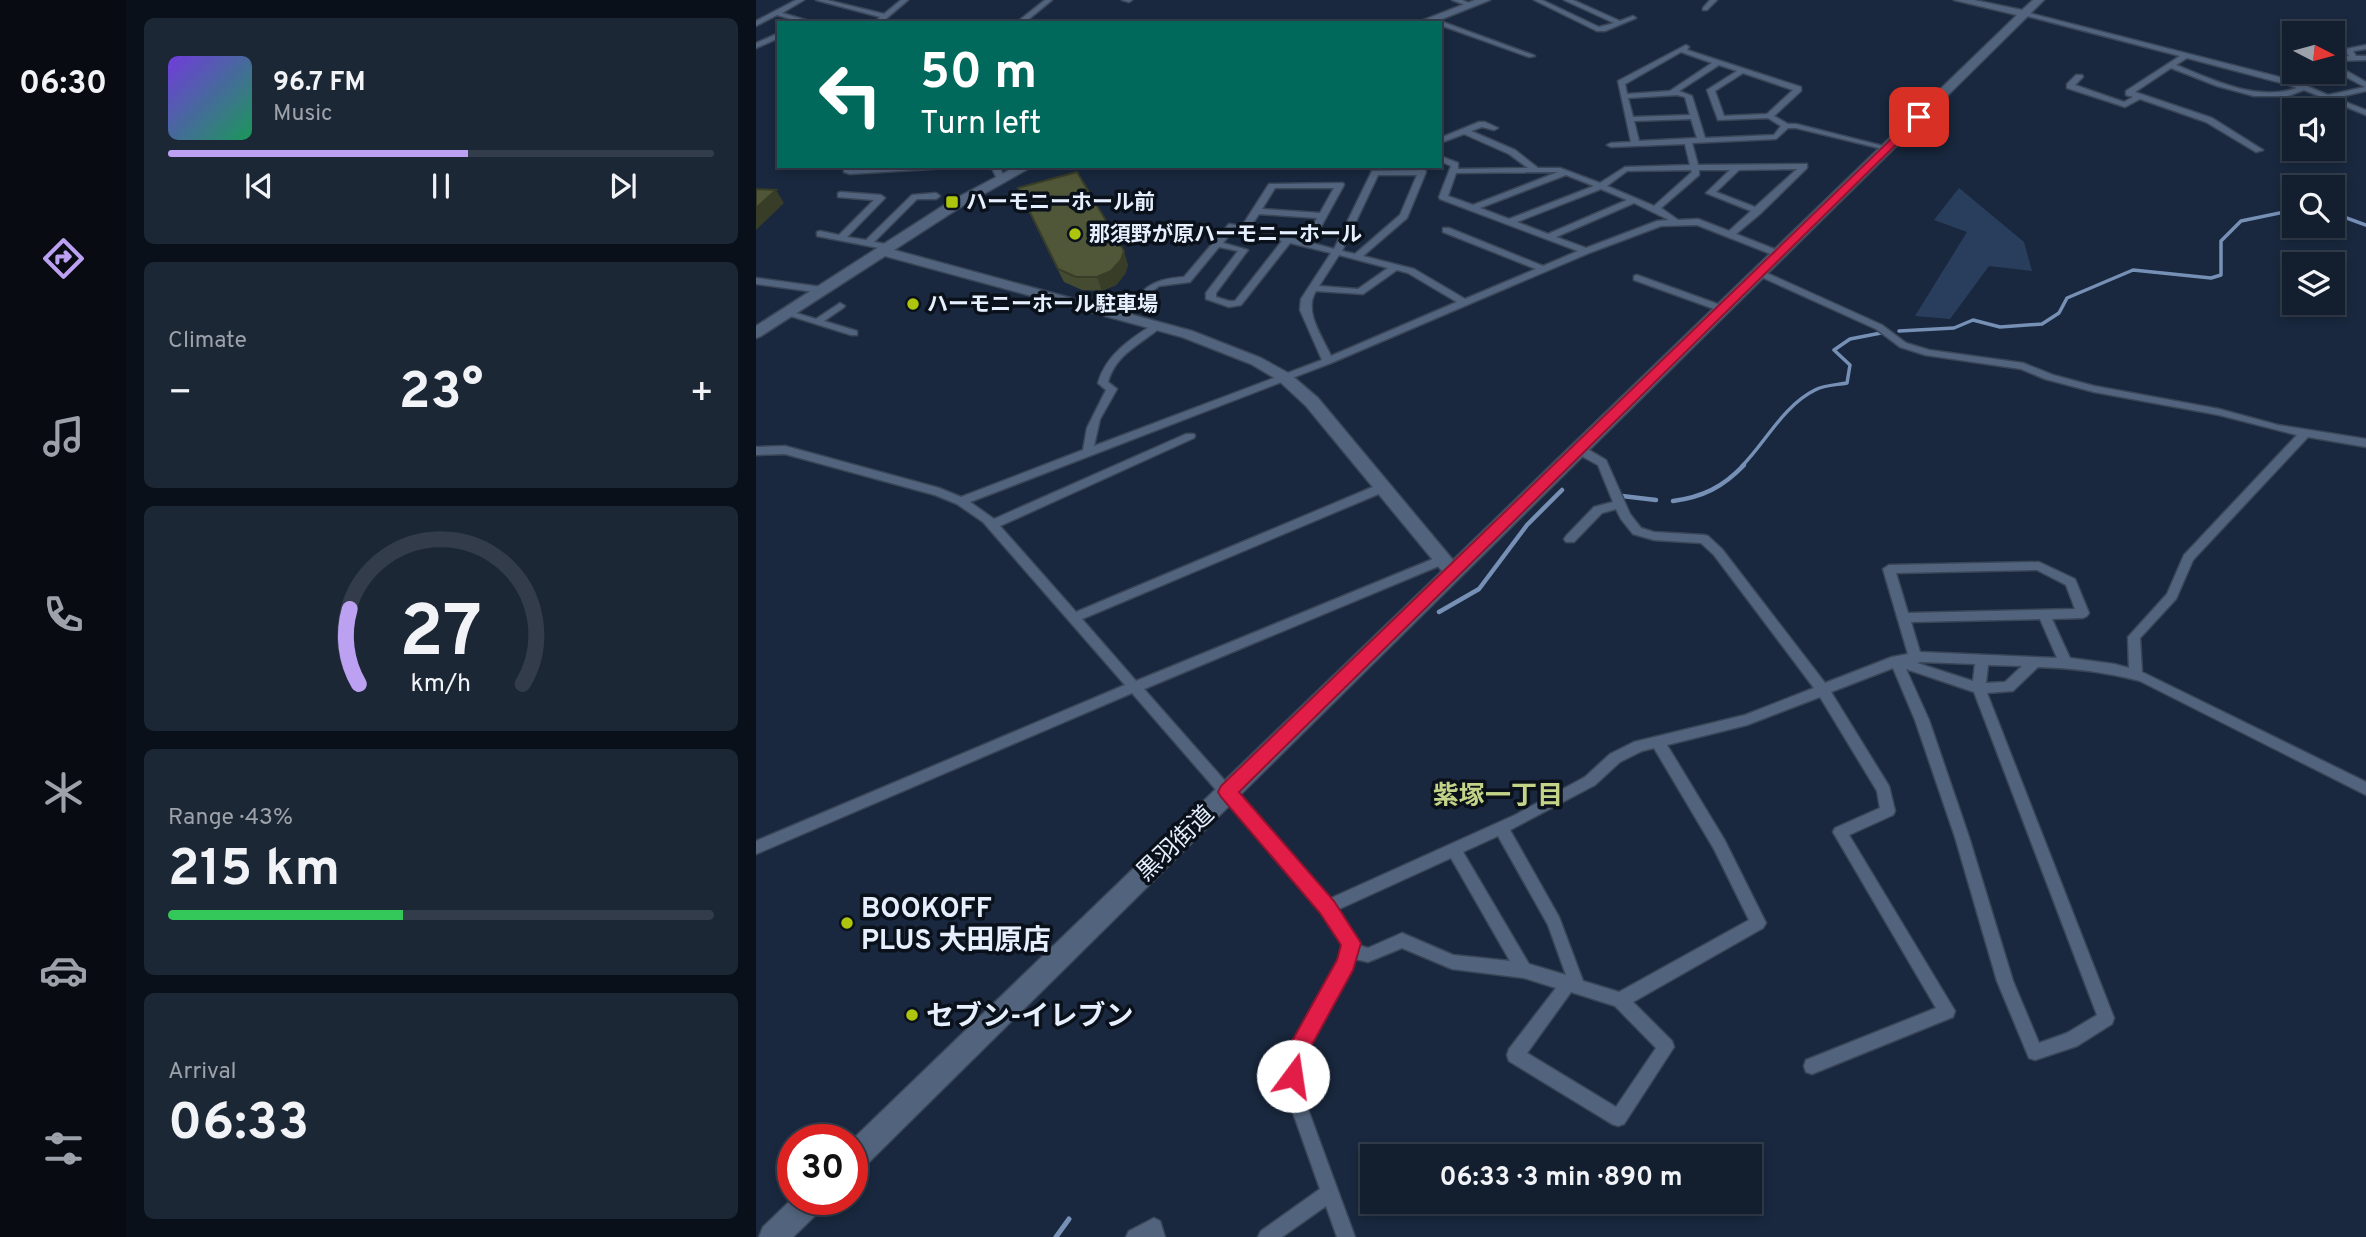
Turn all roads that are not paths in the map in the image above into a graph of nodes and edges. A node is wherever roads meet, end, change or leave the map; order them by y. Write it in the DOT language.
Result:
graph roads {
  1 [pos="801,0"];
  2 [pos="819,0"];
  3 [pos="905,0"];
  4 [pos="1039,0"];
  5 [pos="1048,0"];
  6 [pos="1455,0"];
  7 [pos="1486,0"];
  8 [pos="1537,0"];
  9 [pos="1567,0"];
  10 [pos="1700,0"];
  11 [pos="1959,0"];
  12 [pos="2039,0"];
  13 [pos="1713,1"];
  14 [pos="1471,5"];
  15 [pos="1705,9"];
  16 [pos="779,14"];
  17 [pos="2025,14"];
  18 [pos="885,16"];
  19 [pos="1633,18"];
  20 [pos="804,21"];
  21 [pos="879,21"];
  22 [pos="1022,21"];
  23 [pos="1434,21"];
  24 [pos="1619,23"];
  25 [pos="756,24"];
  26 [pos="1442,26"];
  27 [pos="777,36"];
  28 [pos="756,37"];
  29 [pos="769,40"];
  30 [pos="777,42"];
  31 [pos="756,46"];
  32 [pos="1688,46"];
  33 [pos="2366,47"];
  34 [pos="1681,50"];
  35 [pos="2185,56"];
  36 [pos="1531,57"];
  37 [pos="2345,58"];
  38 [pos="2354,58"];
  39 [pos="2366,58"];
  40 [pos="1717,62"];
  41 [pos="2171,66"];
  42 [pos="1742,71"];
  43 [pos="2345,74"];
  44 [pos="2078,77"];
  45 [pos="2366,87"];
  46 [pos="2304,88"];
  47 [pos="1672,93"];
  48 [pos="1625,96"];
  49 [pos="2328,97"];
  50 [pos="2137,98"];
  51 [pos="2366,113"];
  52 [pos="1769,116"];
  53 [pos="1694,117"];
  54 [pos="1630,119"];
  55 [pos="1786,126"];
  56 [pos="1494,128"];
  57 [pos="1464,131"];
  58 [pos="1442,140"];
  59 [pos="1702,141"];
  60 [pos="1688,142"];
  61 [pos="1635,144"];
  62 [pos="1611,145"];
  63 [pos="1886,148"];
  64 [pos="2259,150"];
  65 [pos="1442,159"];
  66 [pos="1738,166"];
  67 [pos="1697,167"];
  68 [pos="848,168"];
  69 [pos="913,168"];
  70 [pos="1019,168"];
  71 [pos="1536,170"];
  72 [pos="1453,171"];
  73 [pos="998,173"];
  74 [pos="1565,173"];
  75 [pos="1601,186"];
  76 [pos="841,195"];
  77 [pos="936,196"];
  78 [pos="1634,200"];
  79 [pos="1473,208"];
  80 [pos="1655,209"];
  81 [pos="1256,211"];
  82 [pos="1758,211"];
  83 [pos="895,216"];
  84 [pos="1323,216"];
  85 [pos="1674,220"];
  86 [pos="1509,222"];
  87 [pos="907,224"];
  88 [pos="1245,229"];
  89 [pos="1446,230"];
  90 [pos="820,234"];
  91 [pos="1730,235"];
  92 [pos="1550,236"];
  93 [pos="841,238"];
  94 [pos="1288,240"];
  95 [pos="1217,244"];
  96 [pos="1307,245"];
  97 [pos="880,247"];
  98 [pos="1586,251"];
  99 [pos="1336,253"];
  100 [pos="1779,254"];
  101 [pos="1357,257"];
  102 [pos="1395,267"];
  103 [pos="1544,269"];
  104 [pos="1760,273"];
  105 [pos="1637,278"];
  106 [pos="756,281"];
  107 [pos="1315,288"];
  108 [pos="822,290"];
  109 [pos="1465,303"];
  110 [pos="840,306"];
  111 [pos="1723,309"];
  112 [pos="786,313"];
  113 [pos="1125,318"];
  114 [pos="817,322"];
  115 [pos="1157,326"];
  116 [pos="756,333"];
  117 [pos="854,333"];
  118 [pos="1328,360"];
  119 [pos="1284,377"];
  120 [pos="2305,433"];
  121 [pos="1190,436"];
  122 [pos="2366,443"];
  123 [pos="1580,450"];
  124 [pos="756,451"];
  125 [pos="1089,453"];
  126 [pos="1384,487"];
  127 [pos="961,501"];
  128 [pos="1620,504"];
  129 [pos="992,525"];
  130 [pos="1570,539"];
  131 [pos="1447,566"];
  132 [pos="2044,614"];
  133 [pos="1073,618"];
  134 [pos="1904,618"];
  135 [pos="1916,658"];
  136 [pos="1896,661"];
  137 [pos="1982,661"];
  138 [pos="2035,662"];
  139 [pos="2066,663"];
  140 [pos="2136,675"];
  141 [pos="1134,687"];
  142 [pos="1979,688"];
  143 [pos="1823,690"];
  144 [pos="1657,741"];
  145 [pos="2366,789"];
  146 [pos="1227,792"];
  147 [pos="1501,828"];
  148 [pos="756,848"];
  149 [pos="1454,850"];
  150 [pos="1327,907"];
  151 [pos="1349,950"];
  152 [pos="1524,970"];
  153 [pos="1573,984"];
  154 [pos="1620,1000"];
  155 [pos="1812,1066"];
  156 [pos="868,1143"];
  157 [pos="1330,1192"];
  158 [pos="796,1215"];
  159 [pos="773,1237"];
  160 [pos="1135,1237"];
  161 [pos="1156,1237"];
  162 [pos="1267,1237"];
  163 [pos="1346,1237"];
  1 -- 16 [label="street"];
  2 -- 18 [label="street"];
  3 -- 18 [label="street"];
  4 -- 5 [label="street"];
  5 -- 22 [label="street"];
  6 -- 14 [label="street"];
  7 -- 14 [label="street"];
  8 -- 24 [label="street"];
  9 -- 24 [label="street"];
  10 -- 13 [label="street"];
  11 -- 17 [label="street"];
  12 -- 17 [label="street, 黒羽街道"];
  13 -- 15 [label="street"];
  14 -- 23 [label="street"];
  16 -- 20 [label="street"];
  16 -- 25 [label="street"];
  17 -- 35 [label="street"];
  17 -- 63 [label="street, 黒羽街道"];
  18 -- 21 [label="street"];
  19 -- 24 [label="street"];
  26 -- 36 [label="street"];
  27 -- 29 [label="street"];
  28 -- 29 [label="street"];
  29 -- 30 [label="street"];
  29 -- 31 [label="street"];
  32 -- 34 [label="street"];
  33 -- 38 [label="street"];
  34 -- 40 [label="street"];
  34 -- 48 [label="street"];
  35 -- 41 [label="street"];
  35 -- 46 [label="street"];
  37 -- 38 [label="street"];
  38 -- 39 [label="street"];
  40 -- 42 [label="street"];
  40 -- 47 [label="street"];
  41 -- 46 [label="street"];
  41 -- 50 [label="street"];
  42 -- 52 [label="street"];
  42 -- 52 [label="street"];
  43 -- 45 [label="street"];
  44 -- 50 [label="street"];
  45 -- 49 [label="street"];
  46 -- 49 [label="street"];
  47 -- 48 [label="street"];
  47 -- 53 [label="street"];
  48 -- 54 [label="street"];
  49 -- 51 [label="street"];
  50 -- 64 [label="street"];
  52 -- 55 [label="street"];
  53 -- 54 [label="street"];
  53 -- 59 [label="street"];
  54 -- 61 [label="street"];
  55 -- 59 [label="street"];
  55 -- 63 [label="street"];
  56 -- 57 [label="street"];
  57 -- 58 [label="street"];
  57 -- 71 [label="street"];
  59 -- 60 [label="street"];
  60 -- 61 [label="street"];
  60 -- 67 [label="street"];
  61 -- 62 [label="street"];
  63 -- 100 [label="street, 黒羽街道"];
  65 -- 72 [label="street"];
  66 -- 67 [label="street"];
  66 -- 82 [label="street"];
  66 -- 82 [label="street"];
  67 -- 75 [label="street"];
  67 -- 80 [label="street"];
  68 -- 69 [label="street"];
  70 -- 73 [label="street"];
  71 -- 72 [label="street"];
  71 -- 74 [label="street"];
  72 -- 79 [label="street"];
  73 -- 97 [label="street"];
  74 -- 75 [label="street"];
  74 -- 79 [label="street"];
  75 -- 78 [label="street"];
  75 -- 86 [label="street"];
  76 -- 93 [label="street"];
  77 -- 83 [label="street"];
  78 -- 80 [label="street"];
  78 -- 92 [label="street"];
  79 -- 86 [label="street"];
  80 -- 85 [label="street"];
  81 -- 84 [label="street"];
  81 -- 84 [label="street"];
  81 -- 88 [label="street"];
  82 -- 91 [label="street"];
  83 -- 87 [label="street"];
  83 -- 97 [label="street"];
  84 -- 96 [label="street"];
  85 -- 91 [label="street"];
  85 -- 98 [label="street"];
  86 -- 92 [label="street"];
  88 -- 94 [label="street"];
  88 -- 95 [label="street"];
  89 -- 103 [label="street"];
  90 -- 93 [label="street"];
  91 -- 100 [label="street"];
  92 -- 98 [label="street"];
  93 -- 97 [label="street"];
  94 -- 95 [label="street"];
  94 -- 96 [label="street"];
  95 -- 113 [label="street"];
  96 -- 99 [label="street"];
  97 -- 108 [label="street"];
  97 -- 113 [label="street"];
  98 -- 103 [label="street"];
  99 -- 101 [label="street"];
  99 -- 101 [label="street"];
  99 -- 107 [label="street"];
  100 -- 104 [label="street, 黒羽街道"];
  101 -- 102 [label="street"];
  102 -- 107 [label="street"];
  102 -- 109 [label="street"];
  103 -- 109 [label="street"];
  104 -- 111 [label="street, 黒羽街道"];
  104 -- 120 [label="street"];
  105 -- 111 [label="street"];
  106 -- 108 [label="street"];
  107 -- 118 [label="street"];
  108 -- 112 [label="street"];
  109 -- 118 [label="street"];
  110 -- 114 [label="street"];
  111 -- 123 [label="street, 黒羽街道"];
  112 -- 114 [label="street"];
  112 -- 116 [label="street"];
  113 -- 115 [label="street"];
  114 -- 117 [label="street"];
  115 -- 119 [label="street"];
  115 -- 125 [label="street"];
  118 -- 119 [label="street"];
  119 -- 125 [label="street"];
  119 -- 126 [label="street"];
  120 -- 122 [label="street"];
  120 -- 140 [label="street"];
  121 -- 129 [label="street"];
  123 -- 128 [label="street"];
  123 -- 131 [label="street, 黒羽街道"];
  124 -- 127 [label="street"];
  125 -- 127 [label="street"];
  126 -- 131 [label="street"];
  126 -- 133 [label="street"];
  127 -- 129 [label="street"];
  128 -- 130 [label="street"];
  128 -- 143 [label="street"];
  129 -- 133 [label="street"];
  131 -- 141 [label="street"];
  131 -- 146 [label="street, 黒羽街道"];
  132 -- 134 [label="street"];
  132 -- 134 [label="street"];
  132 -- 139 [label="street"];
  133 -- 141 [label="street"];
  134 -- 135 [label="street"];
  135 -- 136 [label="street"];
  135 -- 137 [label="street"];
  136 -- 142 [label="street"];
  136 -- 142 [label="street"];
  136 -- 143 [label="street"];
  137 -- 138 [label="street"];
  137 -- 142 [label="street"];
  138 -- 139 [label="street"];
  138 -- 142 [label="street"];
  139 -- 140 [label="street"];
  140 -- 145 [label="street"];
  141 -- 146 [label="street"];
  141 -- 148 [label="street"];
  143 -- 144 [label="street"];
  143 -- 155 [label="street"];
  144 -- 147 [label="street"];
  144 -- 154 [label="street"];
  146 -- 150 [label="street"];
  146 -- 156 [label="street, 黒羽街道"];
  147 -- 149 [label="street"];
  147 -- 153 [label="street"];
  149 -- 150 [label="street"];
  149 -- 152 [label="street"];
  150 -- 151 [label="street"];
  151 -- 152 [label="street"];
  151 -- 157 [label="street"];
  152 -- 153 [label="street"];
  153 -- 154 [label="street"];
  153 -- 154 [label="street"];
  157 -- 162 [label="street"];
  157 -- 163 [label="street"];
  158 -- 159 [label="street"];
  160 -- 161 [label="street"];
}
